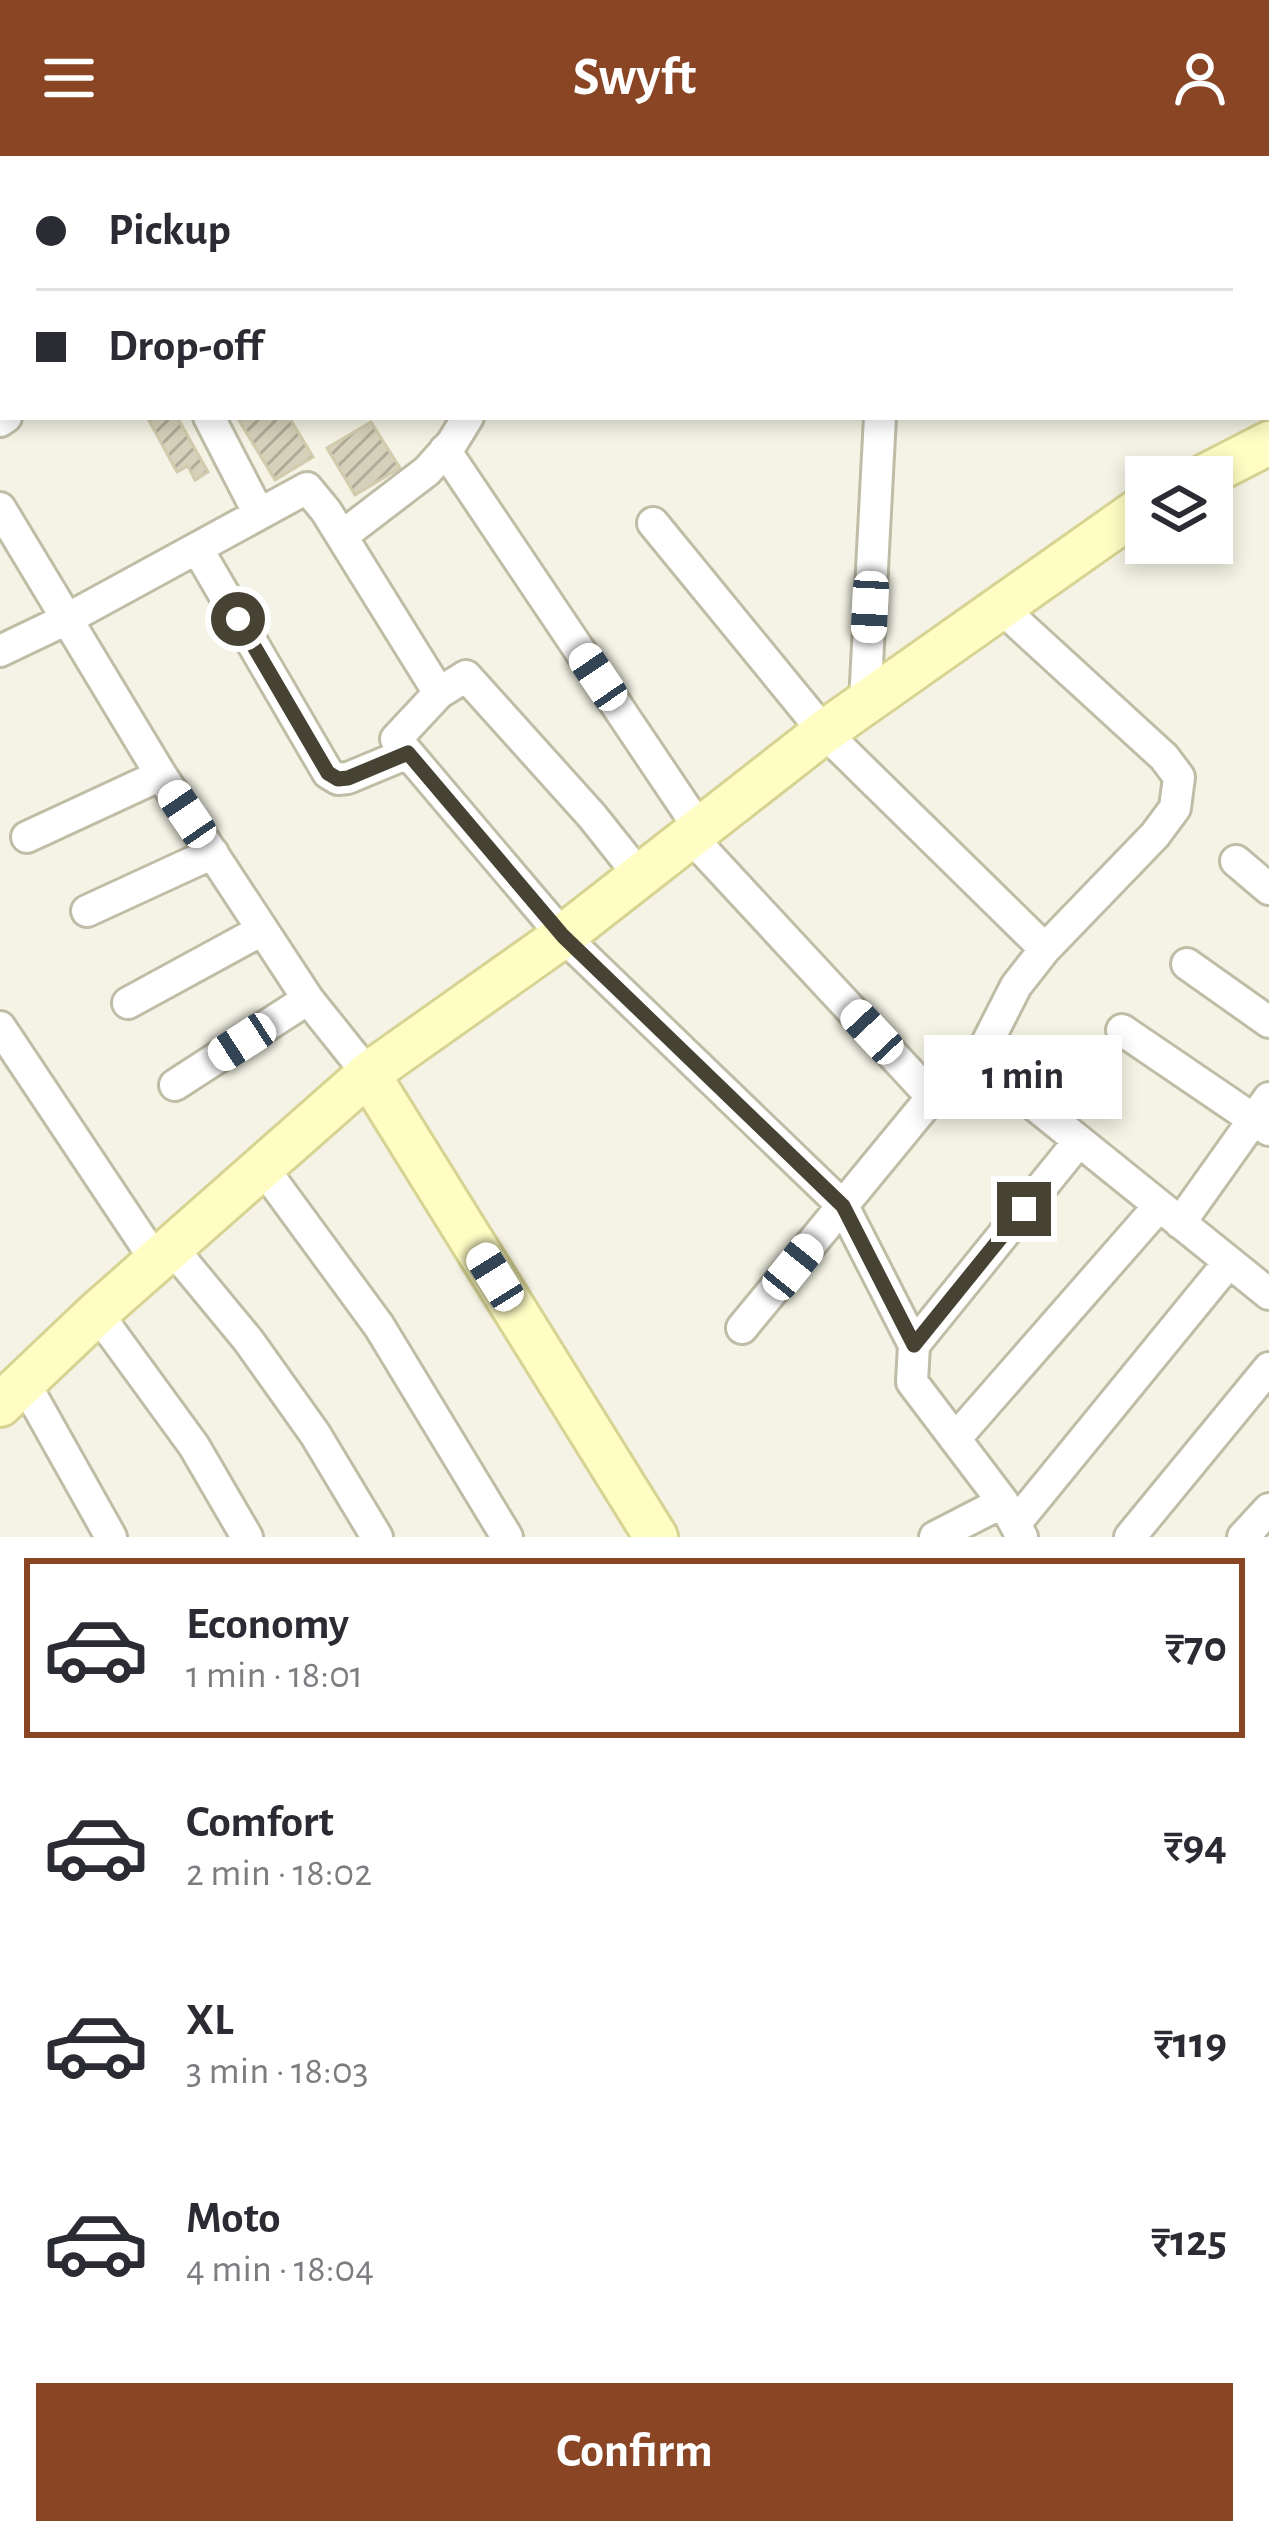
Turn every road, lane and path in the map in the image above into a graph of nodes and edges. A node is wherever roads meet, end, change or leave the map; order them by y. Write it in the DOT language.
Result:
graph roads {
  1 [pos="211,420"];
  2 [pos="466,420"];
  3 [pos="880,420"];
  4 [pos="445,450"];
  5 [pos="1262,457"];
  6 [pos="1233,467"];
  7 [pos="0,508"];
  8 [pos="259,514"];
  9 [pos="1125,521"];
  10 [pos="653,523"];
  11 [pos="342,536"];
  12 [pos="197,548"];
  13 [pos="1000,607"];
  14 [pos="67,620"];
  15 [pos="0,651"];
  16 [pos="439,693"];
  17 [pos="866,702"];
  18 [pos="824,731"];
  19 [pos="408,753"];
  20 [pos="160,776"];
  21 [pos="694,832"];
  22 [pos="27,837"];
  23 [pos="212,854"];
  24 [pos="1236,861"];
  25 [pos="639,875"];
  26 [pos="1269,889"];
  27 [pos="87,911"];
  28 [pos="262,930"];
  29 [pos="563,936"];
  30 [pos="1045,949"];
  31 [pos="1187,964"];
  32 [pos="308,999"];
  33 [pos="128,1003"];
  34 [pos="1269,1022"];
  35 [pos="0,1027"];
  36 [pos="1122,1030"];
  37 [pos="975,1058"];
  38 [pos="368,1074"];
  39 [pos="175,1085"];
  40 [pos="932,1097"];
  41 [pos="1264,1116"];
  42 [pos="1079,1141"];
  43 [pos="263,1168"];
  44 [pos="843,1206"];
  45 [pos="1170,1214"];
  46 [pos="164,1254"];
  47 [pos="1229,1262"];
  48 [pos="1267,1289"];
  49 [pos="97,1313"];
  50 [pos="742,1328"];
  51 [pos="914,1345"];
  52 [pos="1269,1368"];
  53 [pos="12,1394"];
  54 [pos="955,1439"];
  55 [pos="1269,1509"];
  56 [pos="1013,1521"];
  57 [pos="111,1537"];
  58 [pos="247,1537"];
  59 [pos="377,1537"];
  60 [pos="507,1537"];
  61 [pos="656,1537"];
  62 [pos="935,1537"];
  63 [pos="1130,1537"];
  64 [pos="1243,1537"];
  1 -- 8 [label="street"];
  2 -- 4 [label="street"];
  3 -- 17 [label="street"];
  4 -- 11 [label="street"];
  4 -- 21 [label="street"];
  5 -- 6 [label="street"];
  7 -- 14 [label="street"];
  8 -- 11 [label="street"];
  8 -- 12 [label="street"];
  9 -- 13 [label="street"];
  10 -- 18 [label="street"];
  11 -- 16 [label="street"];
  12 -- 14 [label="street"];
  12 -- 19 [label="street"];
  13 -- 17 [label="street"];
  13 -- 30 [label="street"];
  14 -- 15 [label="street"];
  14 -- 20 [label="street"];
  16 -- 19 [label="street"];
  16 -- 25 [label="street"];
  17 -- 18 [label="street"];
  18 -- 21 [label="street"];
  18 -- 30 [label="street"];
  19 -- 29 [label="street"];
  20 -- 22 [label="street"];
  20 -- 23 [label="street"];
  21 -- 25 [label="street"];
  21 -- 40 [label="street"];
  23 -- 27 [label="street"];
  23 -- 28 [label="street"];
  24 -- 26 [label="street"];
  25 -- 29 [label="street"];
  28 -- 32 [label="street"];
  28 -- 33 [label="street"];
  29 -- 38 [label="street"];
  29 -- 44 [label="street"];
  30 -- 37 [label="street"];
  31 -- 34 [label="street"];
  32 -- 38 [label="street"];
  32 -- 39 [label="street"];
  35 -- 46 [label="street"];
  36 -- 41 [label="street"];
  37 -- 40 [label="street"];
  37 -- 42 [label="street"];
  38 -- 43 [label="street"];
  38 -- 61 [label="street"];
  40 -- 44 [label="street"];
  41 -- 45 [label="street"];
  42 -- 45 [label="street"];
  42 -- 51 [label="street"];
  43 -- 46 [label="street"];
  43 -- 60 [label="street"];
  44 -- 50 [label="street"];
  44 -- 51 [label="street"];
  45 -- 47 [label="street"];
  45 -- 54 [label="street"];
  46 -- 49 [label="street"];
  46 -- 59 [label="street"];
  47 -- 48 [label="street"];
  47 -- 56 [label="street"];
  49 -- 53 [label="street"];
  49 -- 58 [label="street"];
  51 -- 54 [label="street"];
  52 -- 63 [label="street"];
  53 -- 57 [label="street"];
  54 -- 56 [label="street"];
  55 -- 64 [label="street"];
  56 -- 62 [label="street"];
}
